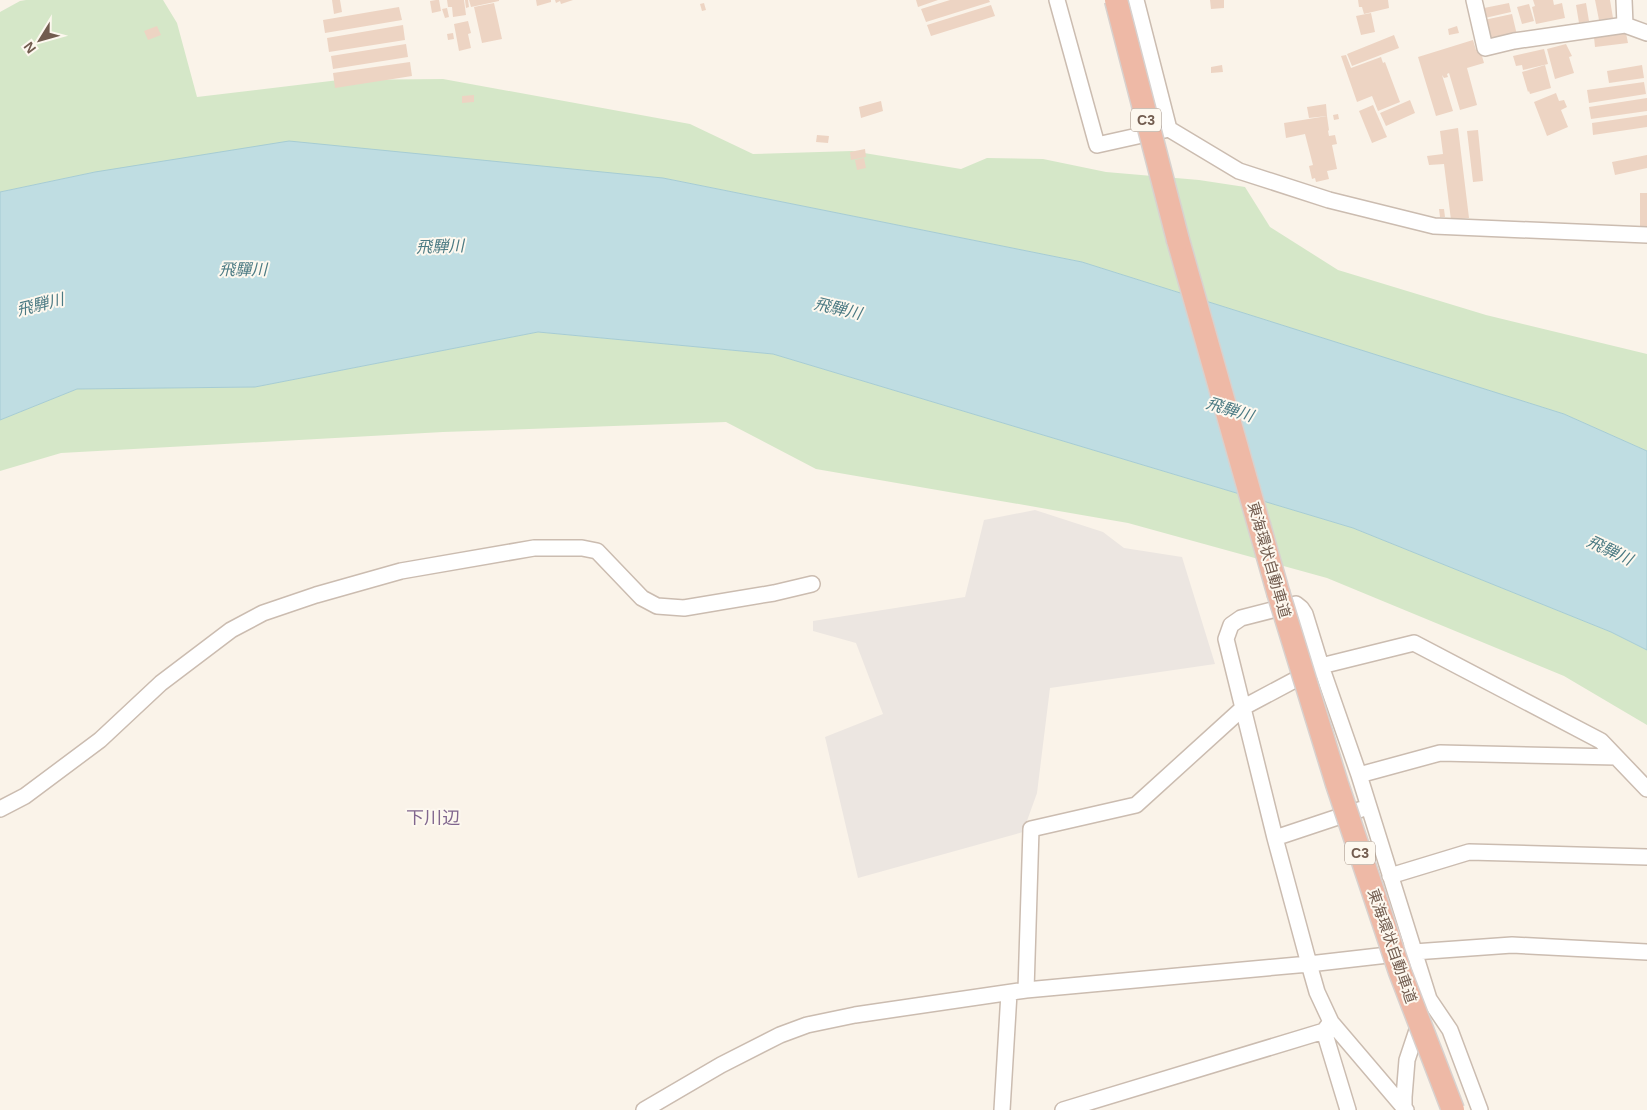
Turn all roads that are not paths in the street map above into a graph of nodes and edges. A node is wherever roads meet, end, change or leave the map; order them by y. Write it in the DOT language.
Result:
graph roads {
  1 [pos="1057,0"];
  2 [pos="1116,0"];
  3 [pos="1136,0"];
  4 [pos="1474,0"];
  5 [pos="1624,0"];
  6 [pos="1625,24"];
  7 [pos="1647,33"];
  8 [pos="1169,129"];
  9 [pos="1647,235"];
  10 [pos="812,584"];
  11 [pos="1321,666"];
  12 [pos="1244,707"];
  13 [pos="1616,757"];
  14 [pos="1360,775"];
  15 [pos="1647,789"];
  16 [pos="0,808"];
  17 [pos="1368,808"];
  18 [pos="1275,838"];
  19 [pos="1647,857"];
  20 [pos="1390,876"];
  21 [pos="1414,952"];
  22 [pos="1647,952"];
  23 [pos="1309,964"];
  24 [pos="1026,990"];
  25 [pos="1008,993"];
  26 [pos="1429,999"];
  27 [pos="1328,1026"];
  28 [pos="1405,1109"];
  29 [pos="644,1110"];
  30 [pos="1002,1110"];
  31 [pos="1063,1110"];
  32 [pos="1348,1110"];
  33 [pos="1454,1110"];
  34 [pos="1480,1110"];
  1 -- 8 [label="street"];
  2 -- 33 [label="highway, 東海環状自動車道 / C3, bridge"];
  3 -- 8 [label="street"];
  4 -- 6 [label="street"];
  5 -- 6 [label="street"];
  6 -- 7 [label="street"];
  8 -- 9 [label="street"];
  10 -- 16 [label="street"];
  11 -- 12 [label="street"];
  11 -- 12 [label="street"];
  11 -- 13 [label="street"];
  11 -- 14 [label="street"];
  12 -- 18 [label="street"];
  12 -- 24 [label="street"];
  13 -- 14 [label="street"];
  13 -- 15 [label="street"];
  14 -- 17 [label="street"];
  17 -- 18 [label="street"];
  17 -- 20 [label="street"];
  18 -- 23 [label="street"];
  19 -- 20 [label="street"];
  20 -- 21 [label="street"];
  21 -- 22 [label="street"];
  21 -- 23 [label="street"];
  21 -- 26 [label="street"];
  23 -- 24 [label="street"];
  23 -- 27 [label="street"];
  24 -- 25 [label="street"];
  25 -- 29 [label="street"];
  25 -- 30 [label="street"];
  26 -- 28 [label="street"];
  26 -- 34 [label="street"];
  27 -- 28 [label="street"];
  27 -- 31 [label="street"];
  27 -- 32 [label="street"];
}
